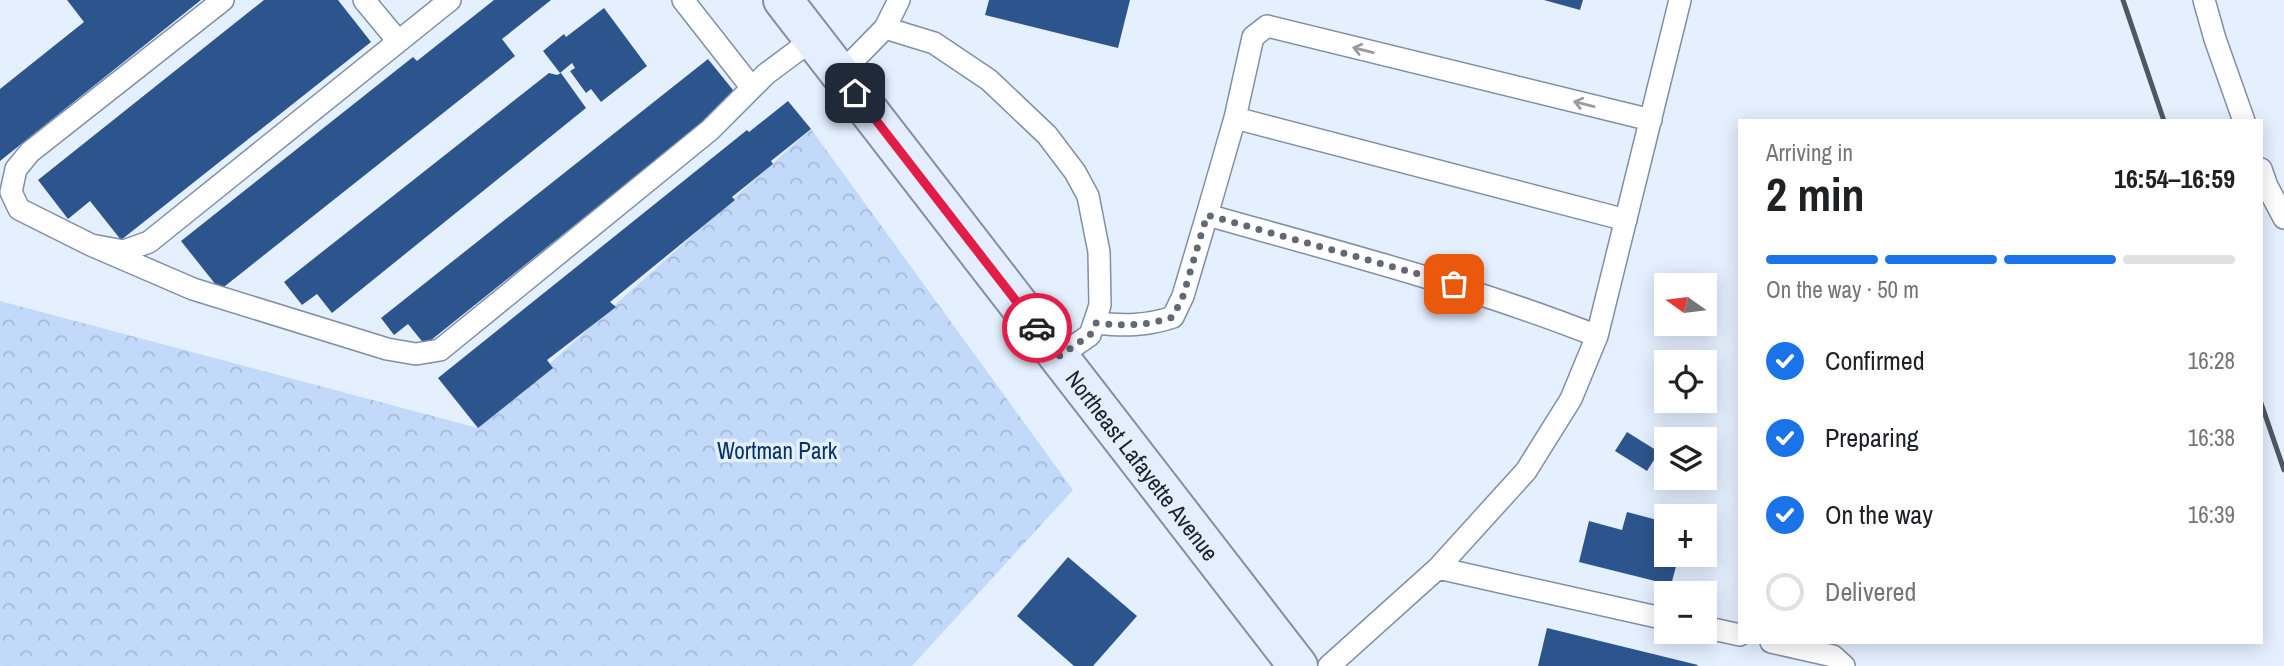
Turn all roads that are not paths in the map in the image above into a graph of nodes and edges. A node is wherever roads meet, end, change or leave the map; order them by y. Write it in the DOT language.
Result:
graph roads {
  1 [pos="223,0"];
  2 [pos="364,0"];
  3 [pos="450,0"];
  4 [pos="683,0"];
  5 [pos="783,0"];
  6 [pos="899,0"];
  7 [pos="1680,0"];
  8 [pos="2204,0"];
  9 [pos="885,28"];
  10 [pos="813,39"];
  11 [pos="398,41"];
  12 [pos="840,74"];
  13 [pos="752,88"];
  14 [pos="1235,118"];
  15 [pos="2243,119"];
  16 [pos="1651,120"];
  17 [pos="2263,175"];
  18 [pos="1207,215"];
  19 [pos="2284,218"];
  20 [pos="1626,220"];
  21 [pos="91,245"];
  22 [pos="1096,323"];
  23 [pos="1597,336"];
  24 [pos="1058,357"];
  25 [pos="1438,568"];
  26 [pos="1654,616"];
  27 [pos="1717,630"];
  28 [pos="1738,635"];
  29 [pos="1780,644"];
  30 [pos="1298,666"];
  31 [pos="1329,666"];
  32 [pos="1844,666"];
  1 -- 21 [label="lane"];
  2 -- 11 [label="lane"];
  3 -- 11 [label="lane"];
  4 -- 13 [label="lane"];
  5 -- 10 [label="main road, Northeast Lafayette Avenue"];
  6 -- 9 [label="lane"];
  7 -- 16 [label="lane"];
  8 -- 15 [label="lane"];
  9 -- 12 [label="lane"];
  9 -- 22 [label="lane"];
  10 -- 12 [label="main road, Northeast Lafayette Avenue"];
  10 -- 13 [label="lane"];
  11 -- 21 [label="lane"];
  12 -- 24 [label="main road, Northeast Lafayette Avenue"];
  13 -- 21 [label="lane"];
  16 -- 14 [label="lane, one-way"];
  14 -- 18 [label="lane"];
  14 -- 20 [label="lane"];
  16 -- 20 [label="lane"];
  17 -- 19 [label="lane"];
  18 -- 22 [label="lane"];
  18 -- 23 [label="lane"];
  20 -- 23 [label="lane"];
  22 -- 24 [label="lane"];
  23 -- 25 [label="lane"];
  24 -- 30 [label="main road, Northeast Lafayette Avenue"];
  25 -- 26 [label="lane"];
  25 -- 31 [label="lane"];
  27 -- 28 [label="lane"];
  29 -- 32 [label="lane"];
}
